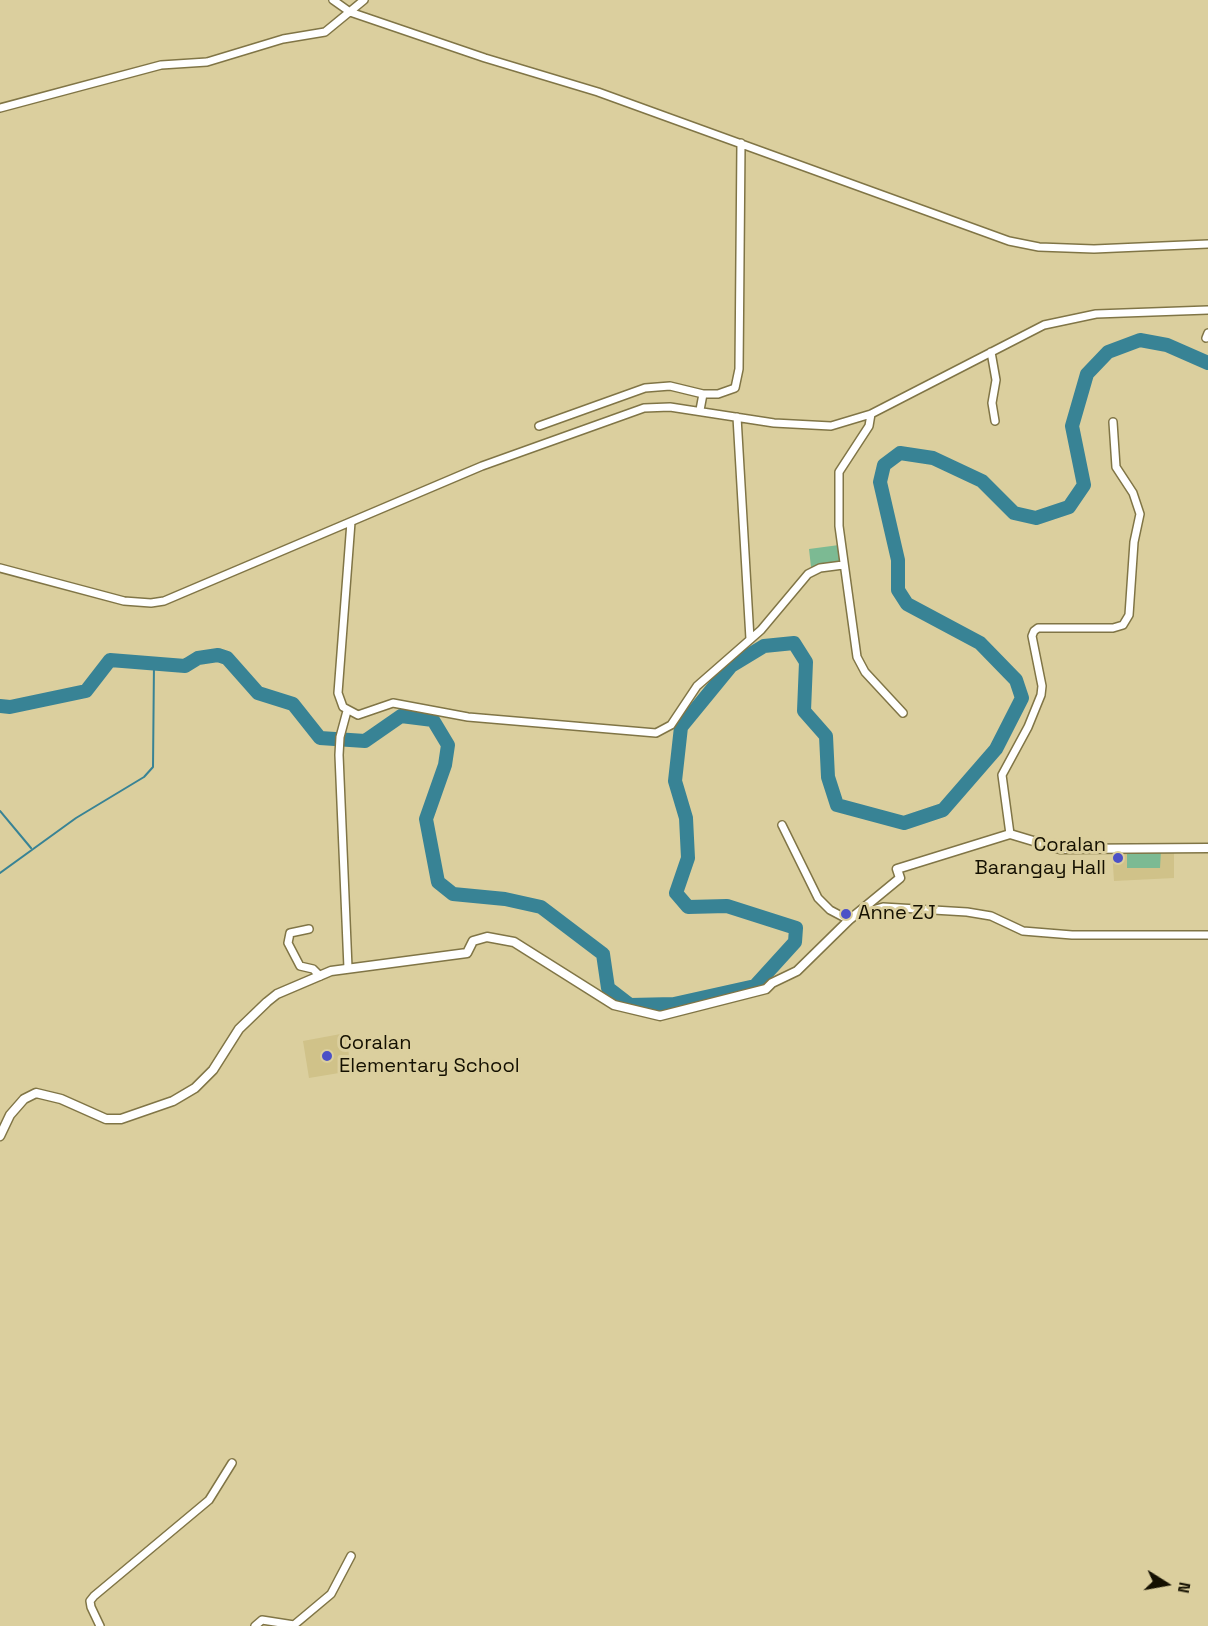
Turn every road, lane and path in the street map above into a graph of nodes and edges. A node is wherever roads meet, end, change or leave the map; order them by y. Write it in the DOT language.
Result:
graph roads {
  1 [pos="333,0"];
  2 [pos="364,0"];
  3 [pos="350,12"];
  4 [pos="0,108"];
  5 [pos="741,143"];
  6 [pos="1208,244"];
  7 [pos="1208,310"];
  8 [pos="991,352"];
  9 [pos="703,394"];
  10 [pos="700,410"];
  11 [pos="871,414"];
  12 [pos="737,417"];
  13 [pos="995,421"];
  14 [pos="1113,422"];
  15 [pos="539,426"];
  16 [pos="351,522"];
  17 [pos="843,565"];
  18 [pos="0,568"];
  19 [pos="750,639"];
  20 [pos="347,711"];
  21 [pos="903,713"];
  22 [pos="782,825"];
  23 [pos="1011,834"];
  24 [pos="1208,848"];
  25 [pos="851,918"];
  26 [pos="309,929"];
  27 [pos="1208,935"];
  28 [pos="348,968"];
  29 [pos="320,976"];
  30 [pos="0,1136"];
  31 [pos="231,1463"];
  32 [pos="351,1556"];
  33 [pos="100,1626"];
  34 [pos="255,1626"];
  1 -- 3 [label="street"];
  2 -- 3 [label="street"];
  3 -- 4 [label="street"];
  3 -- 5 [label="street"];
  5 -- 6 [label="street"];
  5 -- 9 [label="street"];
  7 -- 8 [label="street"];
  8 -- 11 [label="street"];
  8 -- 13 [label="street"];
  9 -- 10 [label="street"];
  9 -- 15 [label="street"];
  10 -- 12 [label="street"];
  10 -- 16 [label="street"];
  11 -- 12 [label="street"];
  11 -- 17 [label="street"];
  12 -- 19 [label="street"];
  14 -- 23 [label="street"];
  16 -- 18 [label="street"];
  16 -- 20 [label="street"];
  17 -- 19 [label="street"];
  17 -- 21 [label="street"];
  19 -- 20 [label="street"];
  20 -- 28 [label="street"];
  22 -- 25 [label="street"];
  23 -- 24 [label="street"];
  23 -- 25 [label="street"];
  25 -- 27 [label="street"];
  25 -- 28 [label="street"];
  26 -- 29 [label="street"];
  28 -- 29 [label="street"];
  29 -- 30 [label="street"];
  31 -- 33 [label="street"];
  32 -- 34 [label="street"];
}
